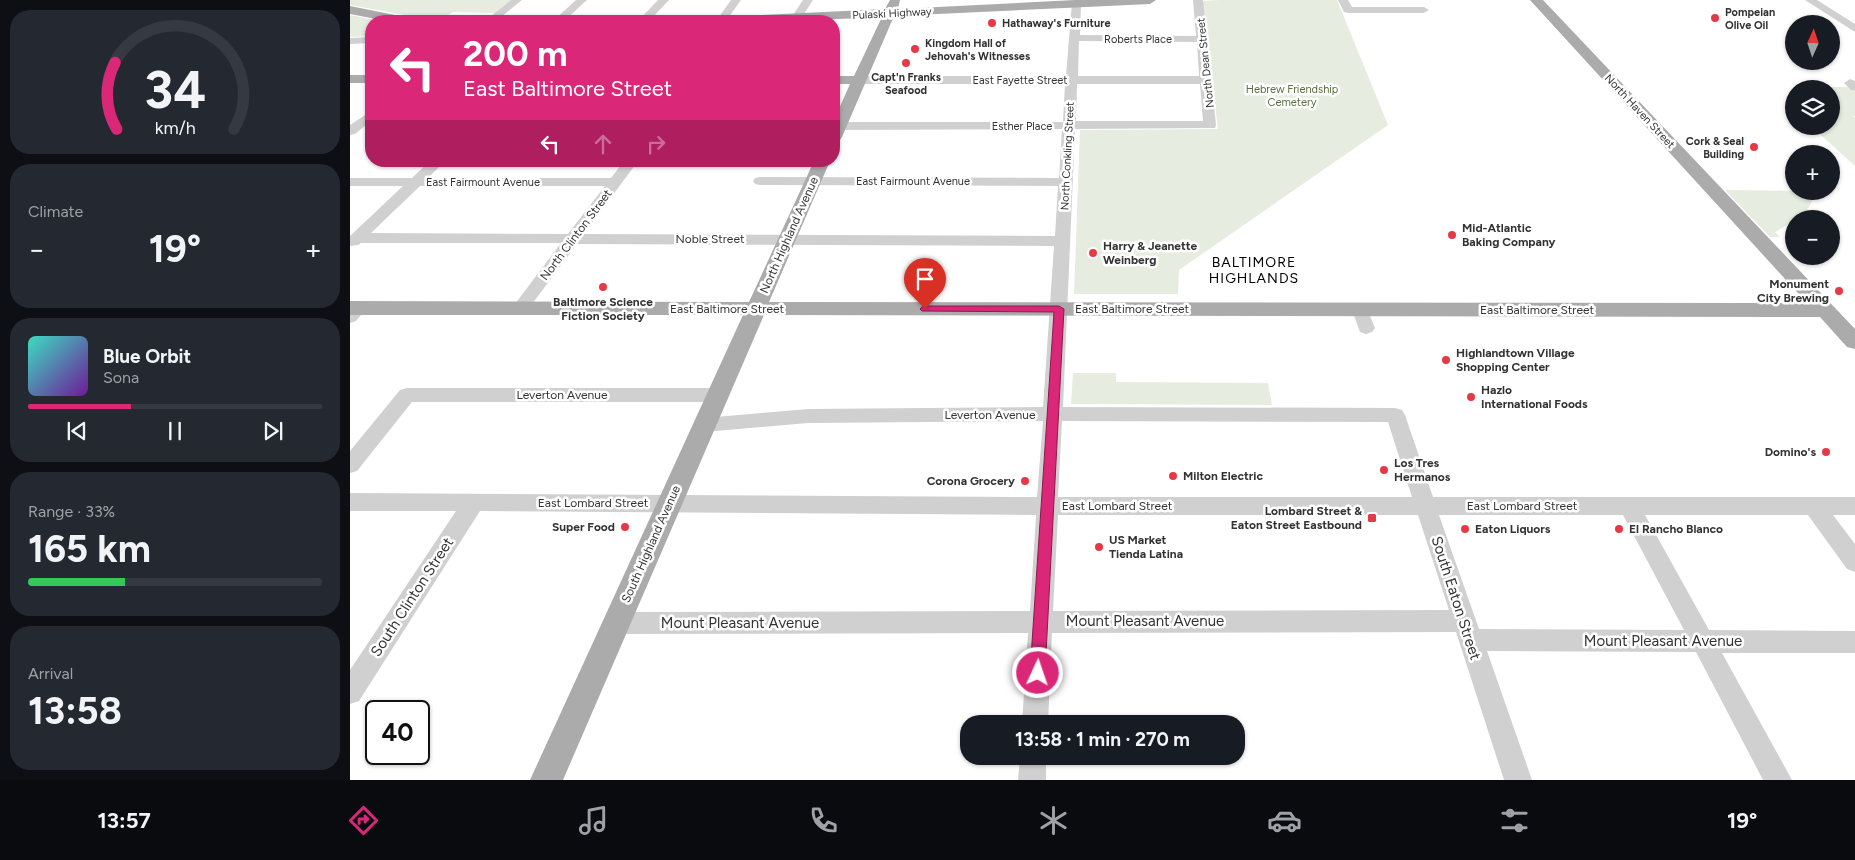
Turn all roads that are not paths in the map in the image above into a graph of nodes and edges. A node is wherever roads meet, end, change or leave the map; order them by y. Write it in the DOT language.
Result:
graph roads {
  1 [pos="517,0"];
  2 [pos="582,0"];
  3 [pos="664,0"];
  4 [pos="736,0"];
  5 [pos="808,0"];
  6 [pos="896,0"];
  7 [pos="1150,0"];
  8 [pos="1198,0"];
  9 [pos="1343,0"];
  10 [pos="1536,0"];
  11 [pos="1810,0"];
  12 [pos="1076,4"];
  13 [pos="350,10"];
  14 [pos="1424,10"];
  15 [pos="890,13"];
  16 [pos="375,15"];
  17 [pos="498,15"];
  18 [pos="565,15"];
  19 [pos="649,15"];
  20 [pos="726,15"];
  21 [pos="798,15"];
  22 [pos="840,16"];
  23 [pos="1855,29"];
  24 [pos="1075,38"];
  25 [pos="1202,39"];
  26 [pos="365,40"];
  27 [pos="350,41"];
  28 [pos="350,79"];
  29 [pos="365,79"];
  30 [pos="840,80"];
  31 [pos="858,80"];
  32 [pos="1071,80"];
  33 [pos="1206,80"];
  34 [pos="840,119"];
  35 [pos="365,120"];
  36 [pos="1210,125"];
  37 [pos="1069,126"];
  38 [pos="840,130"];
  39 [pos="350,132"];
  40 [pos="432,167"];
  41 [pos="627,167"];
  42 [pos="819,167"];
  43 [pos="760,181"];
  44 [pos="813,181"];
  45 [pos="350,182"];
  46 [pos="416,182"];
  47 [pos="616,182"];
  48 [pos="1066,182"];
  49 [pos="573,239"];
  50 [pos="787,240"];
  51 [pos="1063,241"];
  52 [pos="353,242"];
  53 [pos="520,308"];
  54 [pos="756,309"];
  55 [pos="1059,309"];
  56 [pos="1825,310"];
  57 [pos="353,311"];
  58 [pos="1855,342"];
  59 [pos="717,395"];
  60 [pos="1052,415"];
  61 [pos="1396,415"];
  62 [pos="704,425"];
  63 [pos="350,465"];
  64 [pos="350,502"];
  65 [pos="474,502"];
  66 [pos="669,503"];
  67 [pos="1048,506"];
  68 [pos="1426,506"];
  69 [pos="1814,506"];
  70 [pos="1855,506"];
  71 [pos="1630,507"];
  72 [pos="1855,562"];
  73 [pos="1040,622"];
  74 [pos="615,623"];
  75 [pos="1467,630"];
  76 [pos="1702,640"];
  77 [pos="1855,642"];
  78 [pos="350,692"];
  79 [pos="1035,715"];
  80 [pos="1033,765"];
  81 [pos="546,780"];
  82 [pos="1032,780"];
  83 [pos="1518,780"];
  84 [pos="1778,780"];
  1 -- 17 [label="street"];
  2 -- 18 [label="street"];
  3 -- 19 [label="street"];
  4 -- 20 [label="street"];
  5 -- 21 [label="street"];
  6 -- 15 [label="main road"];
  7 -- 12 [label="main road, Pulaski Highway"];
  8 -- 25 [label="street, North Dean Street"];
  9 -- 14 [label="street"];
  10 -- 56 [label="main road, North Haven Street"];
  11 -- 23 [label="street"];
  12 -- 15 [label="main road, Pulaski Highway"];
  12 -- 24 [label="street, North Conkling Street"];
  13 -- 16 [label="main road"];
  15 -- 22 [label="main road, Pulaski Highway"];
  15 -- 31 [label="main road"];
  24 -- 25 [label="street, Roberts Place"];
  24 -- 32 [label="street, North Conkling Street"];
  25 -- 33 [label="street, North Dean Street"];
  26 -- 27 [label="street"];
  28 -- 29 [label="main road"];
  30 -- 31 [label="main road, East Fayette Street"];
  31 -- 32 [label="street, East Fayette Street"];
  31 -- 34 [label="main road"];
  32 -- 33 [label="street, East Fayette Street"];
  32 -- 37 [label="street, North Conkling Street"];
  33 -- 36 [label="street, North Dean Street"];
  35 -- 39 [label="street"];
  36 -- 37 [label="street, Esther Place"];
  37 -- 38 [label="street, Esther Place"];
  37 -- 48 [label="street, North Conkling Street"];
  40 -- 46 [label="street"];
  41 -- 47 [label="street, North Clinton Street"];
  42 -- 44 [label="main road, North Highland Avenue"];
  43 -- 44 [label="street, East Fairmount Avenue"];
  44 -- 48 [label="street, East Fairmount Avenue"];
  44 -- 50 [label="main road, North Highland Avenue"];
  45 -- 46 [label="street, East Fairmount Avenue"];
  46 -- 47 [label="street, East Fairmount Avenue"];
  46 -- 52 [label="street"];
  47 -- 49 [label="street, North Clinton Street"];
  48 -- 51 [label="street, North Conkling Street"];
  49 -- 50 [label="street, Noble Street"];
  49 -- 52 [label="street, Noble Street"];
  49 -- 53 [label="street, North Clinton Street"];
  50 -- 51 [label="street, Noble Street"];
  50 -- 54 [label="main road, North Highland Avenue"];
  51 -- 55 [label="street, North Conkling Street"];
  53 -- 54 [label="main road, East Baltimore Street"];
  53 -- 57 [label="main road, East Baltimore Street"];
  54 -- 55 [label="main road, East Baltimore Street"];
  54 -- 59 [label="main road, South Highland Avenue"];
  55 -- 56 [label="main road, East Baltimore Street"];
  55 -- 60 [label="street, North Conkling Street"];
  56 -- 58 [label="main road, North Haven Street"];
  59 -- 62 [label="main road, South Highland Avenue"];
  59 -- 63 [label="street, Leverton Avenue"];
  60 -- 61 [label="street, Leverton Avenue"];
  60 -- 62 [label="street, Leverton Avenue"];
  60 -- 67 [label="street, North Conkling Street"];
  61 -- 68 [label="street, South Eaton Street"];
  62 -- 66 [label="main road, South Highland Avenue"];
  64 -- 65 [label="street, East Lombard Street"];
  65 -- 66 [label="street, East Lombard Street"];
  65 -- 78 [label="street, South Clinton Street"];
  66 -- 67 [label="street, East Lombard Street"];
  66 -- 74 [label="main road, South Highland Avenue"];
  67 -- 68 [label="street, East Lombard Street"];
  67 -- 73 [label="street, North Conkling Street"];
  68 -- 71 [label="street, East Lombard Street"];
  68 -- 75 [label="street, South Eaton Street"];
  69 -- 70 [label="street, East Lombard Street"];
  69 -- 71 [label="street, East Lombard Street"];
  69 -- 72 [label="street"];
  71 -- 76 [label="street"];
  73 -- 74 [label="street, Mount Pleasant Avenue"];
  73 -- 75 [label="street, Mount Pleasant Avenue"];
  73 -- 79 [label="street, North Conkling Street"];
  74 -- 81 [label="main road, South Highland Avenue"];
  75 -- 76 [label="street, Mount Pleasant Avenue"];
  75 -- 83 [label="street, South Eaton Street"];
  76 -- 77 [label="street, Mount Pleasant Avenue"];
  76 -- 84 [label="street"];
  80 -- 82 [label="street"];
}
